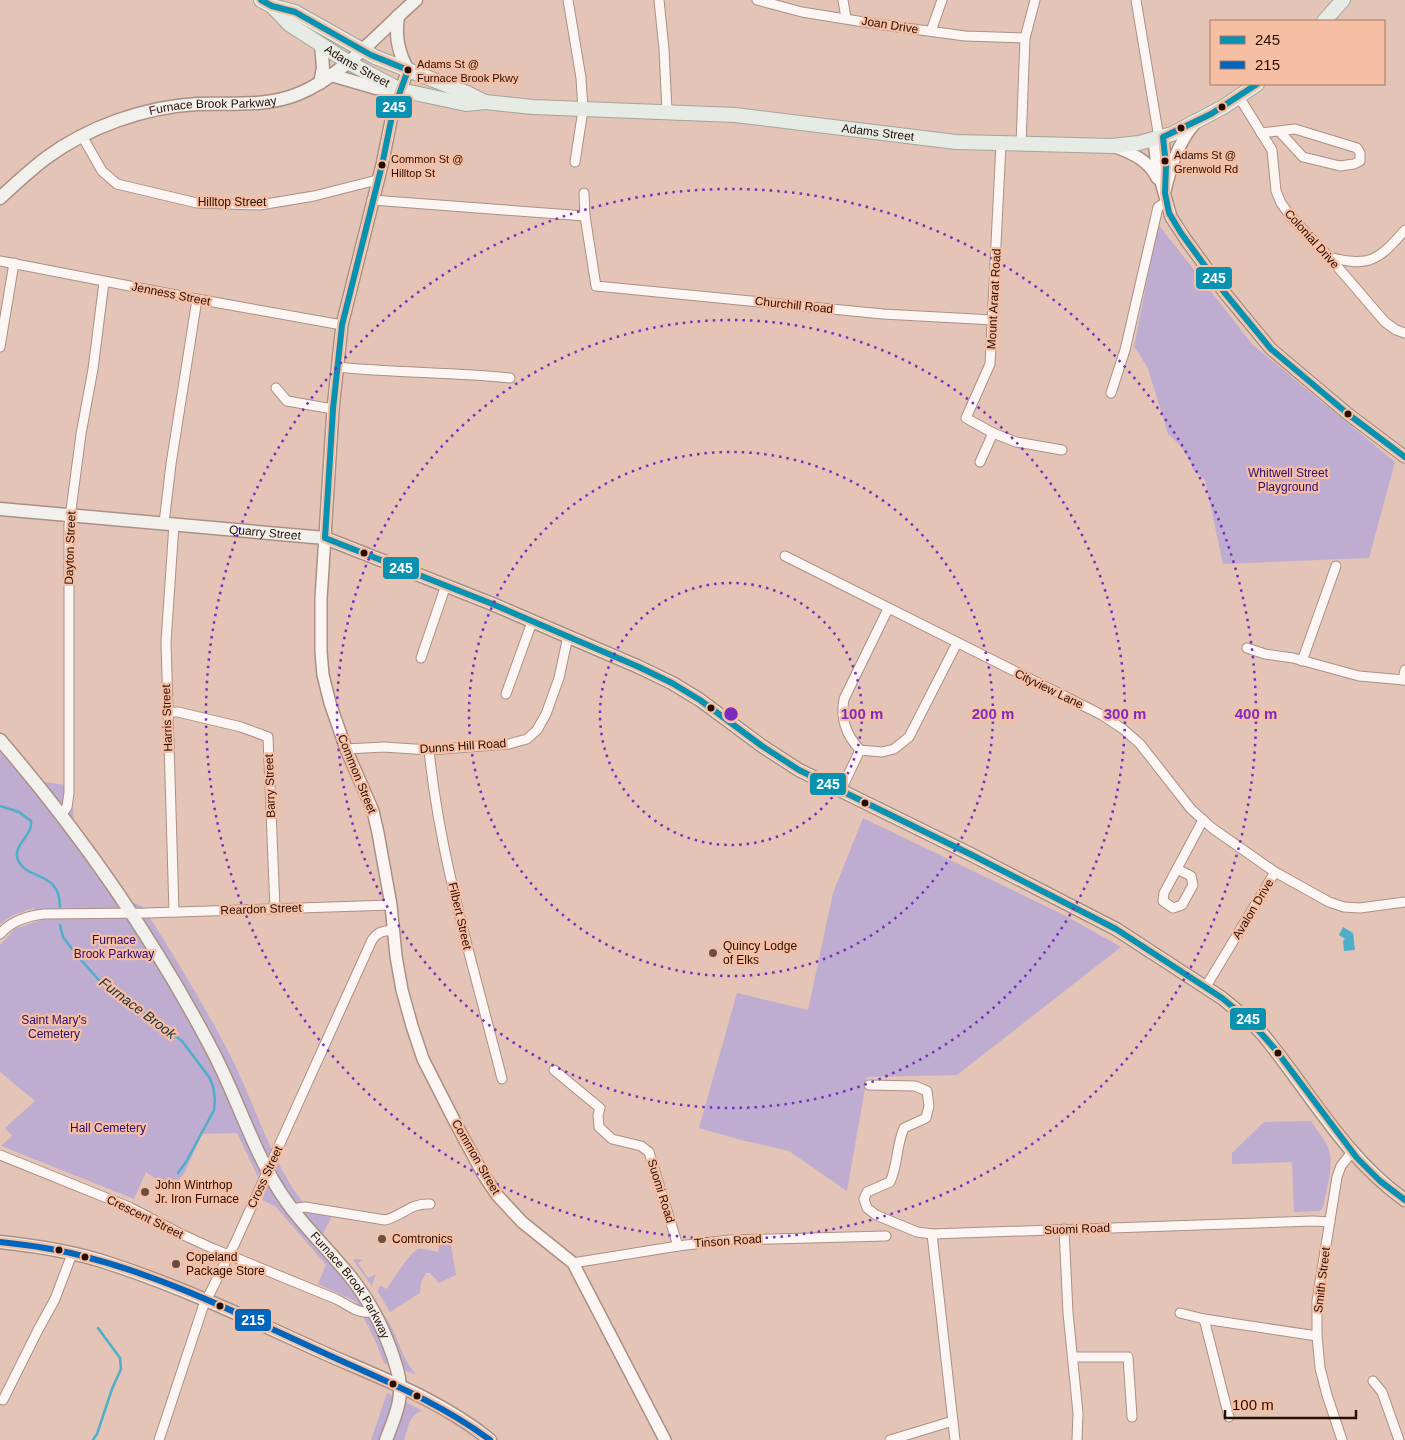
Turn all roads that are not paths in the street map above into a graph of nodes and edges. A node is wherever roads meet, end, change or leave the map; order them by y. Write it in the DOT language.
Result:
graph roads {
  1 [pos="416,0"];
  2 [pos="568,0"];
  3 [pos="659,0"];
  4 [pos="757,0"];
  5 [pos="843,0"];
  6 [pos="942,0"];
  7 [pos="1035,0"];
  8 [pos="1136,0"];
  9 [pos="1343,0"];
  10 [pos="267,3"];
  11 [pos="398,16"];
  12 [pos="846,18"];
  13 [pos="1325,20"];
  14 [pos="930,31"];
  15 [pos="1025,38"];
  16 [pos="321,44"];
  17 [pos="362,49"];
  18 [pos="348,62"];
  19 [pos="408,70"];
  20 [pos="331,75"];
  21 [pos="320,83"];
  22 [pos="1256,85"];
  23 [pos="400,90"];
  24 [pos="1239,96"];
  25 [pos="485,102"];
  26 [pos="583,110"];
  27 [pos="667,111"];
  28 [pos="1196,121"];
  29 [pos="1279,131"];
  30 [pos="1261,133"];
  31 [pos="82,136"];
  32 [pos="1158,138"];
  33 [pos="1001,144"];
  34 [pos="1021,144"];
  35 [pos="1112,146"];
  36 [pos="575,162"];
  37 [pos="377,180"];
  38 [pos="584,193"];
  39 [pos="0,198"];
  40 [pos="1165,198"];
  41 [pos="372,200"];
  42 [pos="585,216"];
  43 [pos="1405,230"];
  44 [pos="1329,257"];
  45 [pos="0,261"];
  46 [pos="14,263"];
  47 [pos="104,282"];
  48 [pos="197,299"];
  49 [pos="993,320"];
  50 [pos="342,324"];
  51 [pos="1405,333"];
  52 [pos="0,347"];
  53 [pos="337,367"];
  54 [pos="510,378"];
  55 [pos="276,388"];
  56 [pos="1111,393"];
  57 [pos="333,409"];
  58 [pos="993,433"];
  59 [pos="1062,450"];
  60 [pos="1405,457"];
  61 [pos="980,462"];
  62 [pos="0,509"];
  63 [pos="70,515"];
  64 [pos="169,524"];
  65 [pos="325,538"];
  66 [pos="785,556"];
  67 [pos="1336,566"];
  68 [pos="446,585"];
  69 [pos="888,609"];
  70 [pos="532,622"];
  71 [pos="568,636"];
  72 [pos="957,643"];
  73 [pos="1247,648"];
  74 [pos="422,658"];
  75 [pos="1302,661"];
  76 [pos="1405,670"];
  77 [pos="1404,680"];
  78 [pos="506,694"];
  79 [pos="167,712"];
  80 [pos="0,740"];
  81 [pos="346,749"];
  82 [pos="429,750"];
  83 [pos="860,750"];
  84 [pos="841,790"];
  85 [pos="62,815"];
  86 [pos="1204,820"];
  87 [pos="1177,869"];
  88 [pos="1275,872"];
  89 [pos="1405,902"];
  90 [pos="391,905"];
  91 [pos="275,909"];
  92 [pos="174,912"];
  93 [pos="131,913"];
  94 [pos="393,930"];
  95 [pos="0,934"];
  96 [pos="1204,988"];
  97 [pos="554,1070"];
  98 [pos="502,1079"];
  99 [pos="869,1085"];
  100 [pos="1352,1152"];
  101 [pos="0,1155"];
  102 [pos="268,1170"];
  103 [pos="1405,1200"];
  104 [pos="430,1204"];
  105 [pos="293,1211"];
  106 [pos="1330,1222"];
  107 [pos="1064,1230"];
  108 [pos="932,1234"];
  109 [pos="886,1236"];
  110 [pos="0,1242"];
  111 [pos="678,1246"];
  112 [pos="72,1254"];
  113 [pos="228,1255"];
  114 [pos="572,1263"];
  115 [pos="206,1300"];
  116 [pos="372,1310"];
  117 [pos="1180,1313"];
  118 [pos="1204,1320"];
  119 [pos="1317,1336"];
  120 [pos="1073,1357"];
  121 [pos="1373,1381"];
  122 [pos="401,1387"];
  123 [pos="3,1400"];
  124 [pos="1132,1417"];
  125 [pos="1230,1417"];
  126 [pos="953,1421"];
  127 [pos="159,1440"];
  128 [pos="386,1440"];
  129 [pos="490,1440"];
  130 [pos="665,1440"];
  131 [pos="890,1440"];
  132 [pos="955,1440"];
  133 [pos="1077,1440"];
  134 [pos="1342,1440"];
  135 [pos="1399,1440"];
  1 -- 11 [label="main road, Furnace Brook Parkway"];
  2 -- 26 [label="street"];
  3 -- 27 [label="street"];
  4 -- 12 [label="street, Joan Drive"];
  5 -- 12 [label="street"];
  6 -- 14 [label="street"];
  7 -- 15 [label="street"];
  8 -- 32 [label="street"];
  9 -- 13 [label="main road"];
  10 -- 16 [label="main road, Adams Street"];
  10 -- 17 [label="main road, Adams Street"];
  11 -- 17 [label="main road, Furnace Brook Parkway"];
  11 -- 19 [label="main road"];
  12 -- 14 [label="street, Joan Drive"];
  14 -- 15 [label="street, Joan Drive"];
  15 -- 34 [label="street"];
  16 -- 18 [label="main road, Adams Street"];
  16 -- 21 [label="main road"];
  17 -- 18 [label="main road, Furnace Brook Parkway"];
  17 -- 19 [label="main road, Adams Street"];
  18 -- 20 [label="main road, Furnace Brook Parkway"];
  18 -- 23 [label="main road, Adams Street"];
  19 -- 23 [label="street, Common Street"];
  19 -- 25 [label="main road, Adams Street"];
  20 -- 21 [label="main road, Furnace Brook Parkway"];
  20 -- 23 [label="main road"];
  21 -- 31 [label="main road, Furnace Brook Parkway"];
  22 -- 24 [label="main road, Adams Street"];
  23 -- 25 [label="main road, Adams Street"];
  23 -- 37 [label="street, Common Street"];
  24 -- 28 [label="main road, Adams Street"];
  24 -- 30 [label="street, Colonial Drive"];
  25 -- 26 [label="main road, Adams Street"];
  26 -- 27 [label="main road, Adams Street"];
  26 -- 36 [label="street"];
  27 -- 33 [label="main road, Adams Street"];
  28 -- 32 [label="main road, Adams Street"];
  28 -- 40 [label="street"];
  29 -- 29 [label="street"];
  29 -- 30 [label="street"];
  30 -- 44 [label="street, Colonial Drive"];
  31 -- 37 [label="street, Hilltop Street"];
  31 -- 39 [label="main road, Furnace Brook Parkway"];
  32 -- 35 [label="main road, Adams Street"];
  32 -- 40 [label="street"];
  33 -- 34 [label="main road, Adams Street"];
  33 -- 49 [label="street, Mount Ararat Road"];
  34 -- 35 [label="main road, Adams Street"];
  35 -- 40 [label="street"];
  37 -- 41 [label="street, Common Street"];
  38 -- 42 [label="street"];
  40 -- 56 [label="street"];
  40 -- 60 [label="street"];
  41 -- 42 [label="street"];
  41 -- 50 [label="street, Common Street"];
  42 -- 49 [label="street, Churchill Road"];
  43 -- 44 [label="street"];
  44 -- 51 [label="street, Colonial Drive"];
  45 -- 46 [label="street, Jenness Street"];
  46 -- 47 [label="street, Jenness Street"];
  46 -- 52 [label="street"];
  47 -- 48 [label="street, Jenness Street"];
  47 -- 63 [label="street, Dayton Street"];
  48 -- 50 [label="street, Jenness Street"];
  48 -- 64 [label="street, Harris Street"];
  49 -- 58 [label="street, Mount Ararat Road"];
  50 -- 53 [label="street, Common Street"];
  53 -- 54 [label="street"];
  53 -- 57 [label="street, Common Street"];
  55 -- 57 [label="street"];
  57 -- 65 [label="street, Common Street"];
  58 -- 59 [label="street"];
  58 -- 61 [label="street"];
  62 -- 63 [label="main road, Quarry Street"];
  63 -- 64 [label="main road, Quarry Street"];
  63 -- 85 [label="street, Dayton Street"];
  64 -- 65 [label="main road, Quarry Street"];
  64 -- 79 [label="street, Harris Street"];
  65 -- 68 [label="main road, Quarry Street"];
  65 -- 81 [label="street, Common Street"];
  66 -- 69 [label="street, Cityview Lane"];
  67 -- 75 [label="street"];
  68 -- 70 [label="main road, Quarry Street"];
  68 -- 74 [label="street"];
  69 -- 72 [label="street, Cityview Lane"];
  69 -- 83 [label="street"];
  70 -- 71 [label="main road, Quarry Street"];
  70 -- 78 [label="street"];
  71 -- 82 [label="street, Dunns Hill Road"];
  71 -- 84 [label="main road, Quarry Street"];
  72 -- 83 [label="street"];
  72 -- 86 [label="street, Cityview Lane"];
  73 -- 75 [label="street"];
  75 -- 77 [label="street"];
  76 -- 77 [label="street"];
  79 -- 91 [label="street, Barry Street"];
  79 -- 92 [label="street, Harris Street"];
  80 -- 85 [label="main road, Furnace Brook Parkway"];
  81 -- 82 [label="street, Dunns Hill Road"];
  81 -- 90 [label="street, Common Street"];
  82 -- 98 [label="street, Filbert Street"];
  83 -- 84 [label="street"];
  84 -- 96 [label="main road, Quarry Street"];
  85 -- 93 [label="main road, Furnace Brook Parkway"];
  86 -- 87 [label="street"];
  86 -- 88 [label="street, Cityview Lane"];
  88 -- 89 [label="street, Avalon Drive"];
  88 -- 96 [label="street, Avalon Drive"];
  90 -- 91 [label="street, Reardon Street"];
  90 -- 94 [label="street, Common Street"];
  91 -- 92 [label="street, Reardon Street"];
  92 -- 93 [label="street, Reardon Street"];
  93 -- 95 [label="street, Reardon Street"];
  93 -- 102 [label="main road, Furnace Brook Parkway"];
  94 -- 102 [label="street, Cross Street"];
  94 -- 114 [label="street, Common Street"];
  96 -- 100 [label="main road, Quarry Street"];
  97 -- 111 [label="street, Suomi Road"];
  99 -- 108 [label="street, Suomi Road"];
  100 -- 103 [label="main road, Quarry Street"];
  100 -- 106 [label="street, Smith Street"];
  101 -- 113 [label="street, Crescent Street"];
  102 -- 105 [label="main road, Furnace Brook Parkway"];
  102 -- 113 [label="street, Cross Street"];
  104 -- 105 [label="street"];
  105 -- 116 [label="main road, Furnace Brook Parkway"];
  106 -- 107 [label="street, Suomi Road"];
  106 -- 119 [label="street, Smith Street"];
  107 -- 108 [label="street, Suomi Road"];
  107 -- 120 [label="street"];
  108 -- 126 [label="street"];
  109 -- 111 [label="street, Tinson Road"];
  110 -- 112 [label="main road"];
  111 -- 114 [label="street, Tinson Road"];
  112 -- 115 [label="main road"];
  112 -- 123 [label="street"];
  113 -- 115 [label="street, Cross Street"];
  113 -- 116 [label="street, Crescent Street"];
  114 -- 130 [label="street, Common Street"];
  115 -- 122 [label="main road"];
  115 -- 127 [label="street, Cross Street"];
  116 -- 122 [label="main road, Furnace Brook Parkway"];
  117 -- 118 [label="street"];
  118 -- 119 [label="street"];
  118 -- 125 [label="street"];
  119 -- 134 [label="street, Smith Street"];
  120 -- 124 [label="street"];
  120 -- 133 [label="street"];
  121 -- 135 [label="street"];
  122 -- 128 [label="main road, Furnace Brook Parkway"];
  122 -- 129 [label="main road"];
  126 -- 131 [label="street"];
  126 -- 132 [label="street"];
}
